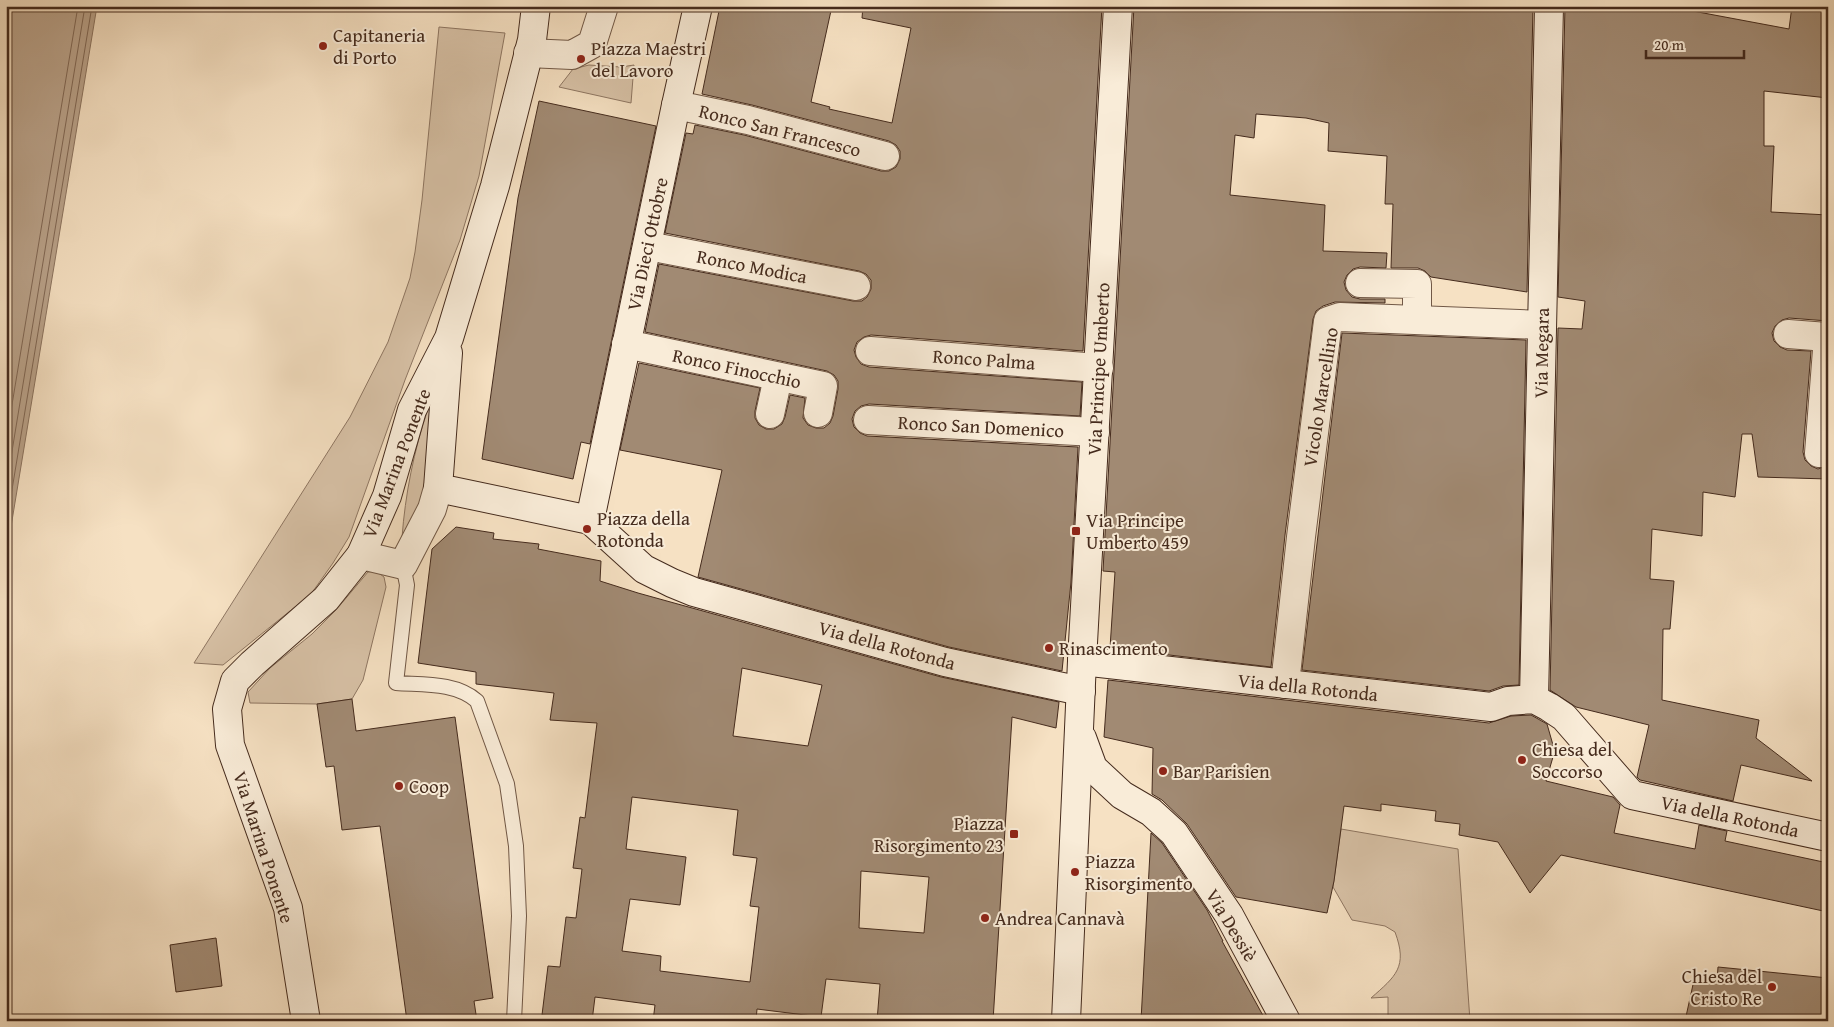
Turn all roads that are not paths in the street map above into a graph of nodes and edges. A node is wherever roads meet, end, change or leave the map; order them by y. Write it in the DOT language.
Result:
graph roads {
  1 [pos="536,6"];
  2 [pos="604,6"];
  3 [pos="698,6"];
  4 [pos="1118,6"];
  5 [pos="1549,6"];
  6 [pos="528,54"];
  7 [pos="676,105"];
  8 [pos="884,156"];
  9 [pos="648,246"];
  10 [pos="1360,283"];
  11 [pos="856,286"];
  12 [pos="1417,319"];
  13 [pos="1542,325"];
  14 [pos="1788,334"];
  15 [pos="1827,337"];
  16 [pos="449,338"];
  17 [pos="626,344"];
  18 [pos="870,351"];
  19 [pos="1099,368"];
  20 [pos="778,377"];
  21 [pos="818,413"];
  22 [pos="770,414"];
  23 [pos="868,420"];
  24 [pos="1095,432"];
  25 [pos="1819,453"];
  26 [pos="438,488"];
  27 [pos="590,520"];
  28 [pos="361,555"];
  29 [pos="403,565"];
  30 [pos="1082,661"];
  31 [pos="1285,684"];
  32 [pos="1081,690"];
  33 [pos="1534,700"];
  34 [pos="1080,732"];
  35 [pos="1122,795"];
  36 [pos="1076,810"];
  37 [pos="1828,837"];
  38 [pos="306,1021"];
  39 [pos="514,1021"];
  40 [pos="1066,1021"];
  41 [pos="1286,1021"];
  1 -- 6 [label="street, Via Marina Ponente"];
  2 -- 6 [label="street"];
  3 -- 7 [label="street, Via Dieci Ottobre"];
  4 -- 19 [label="street, Via Principe Umberto"];
  5 -- 13 [label="street, Via Megara"];
  6 -- 16 [label="street, Via Marina Ponente"];
  7 -- 8 [label="street, Ronco San Francesco"];
  7 -- 9 [label="street, Via Dieci Ottobre"];
  9 -- 11 [label="street, Ronco Modica"];
  9 -- 17 [label="street, Via Dieci Ottobre"];
  10 -- 12 [label="street"];
  12 -- 13 [label="street, Vicolo Marcellino"];
  12 -- 31 [label="street, Vicolo Marcellino"];
  13 -- 33 [label="street, Via Megara"];
  14 -- 15 [label="street"];
  15 -- 25 [label="street"];
  16 -- 26 [label="street"];
  16 -- 28 [label="street, Via Marina Ponente"];
  17 -- 20 [label="street, Ronco Finocchio"];
  17 -- 27 [label="street, Via Dieci Ottobre"];
  18 -- 19 [label="street, Ronco Palma"];
  19 -- 24 [label="street, Via Principe Umberto"];
  20 -- 21 [label="street, Ronco Finocchio"];
  20 -- 22 [label="street"];
  23 -- 24 [label="street, Ronco San Domenico"];
  24 -- 30 [label="street, Via Principe Umberto"];
  26 -- 27 [label="street"];
  26 -- 29 [label="street"];
  27 -- 32 [label="street, Via della Rotonda"];
  28 -- 29 [label="street"];
  28 -- 38 [label="street, Via Marina Ponente"];
  29 -- 39 [label="lane"];
  30 -- 31 [label="street, Via della Rotonda"];
  30 -- 32 [label="street, Via Principe Umberto"];
  31 -- 33 [label="street, Via della Rotonda"];
  32 -- 34 [label="street, Via Principe Umberto"];
  33 -- 37 [label="street, Via della Rotonda"];
  34 -- 35 [label="street, Via Dessiè"];
  34 -- 36 [label="street, Via Principe Umberto"];
  35 -- 36 [label="street"];
  35 -- 41 [label="street, Via Dessiè"];
  36 -- 40 [label="street, Via Principe Umberto"];
}
